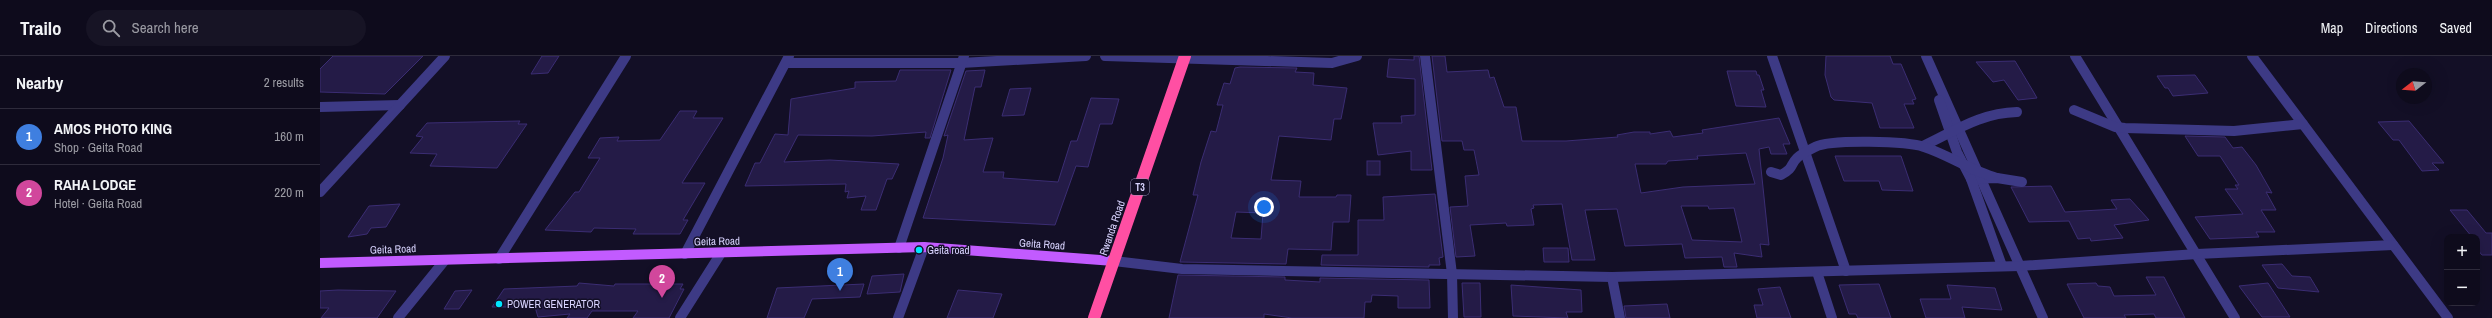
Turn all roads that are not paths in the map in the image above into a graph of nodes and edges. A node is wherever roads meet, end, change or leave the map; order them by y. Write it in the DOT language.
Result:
graph roads {
  1 [pos="445,56"];
  2 [pos="626,56"];
  3 [pos="1086,56"];
  4 [pos="1105,56"];
  5 [pos="1357,56"];
  6 [pos="1425,56"];
  7 [pos="1772,56"];
  8 [pos="1926,56"];
  9 [pos="2075,56"];
  10 [pos="2252,56"];
  11 [pos="1185,58"];
  12 [pos="787,60"];
  13 [pos="962,60"];
  14 [pos="1939,100"];
  15 [pos="400,105"];
  16 [pos="320,107"];
  17 [pos="2074,110"];
  18 [pos="2016,112"];
  19 [pos="2303,124"];
  20 [pos="2115,127"];
  21 [pos="1954,129"];
  22 [pos="1802,142"];
  23 [pos="1816,146"];
  24 [pos="1923,146"];
  25 [pos="1806,154"];
  26 [pos="1965,166"];
  27 [pos="1771,172"];
  28 [pos="1977,177"];
  29 [pos="2022,182"];
  30 [pos="320,192"];
  31 [pos="2393,245"];
  32 [pos="924,247"];
  33 [pos="899,248"];
  34 [pos="721,253"];
  35 [pos="685,254"];
  36 [pos="2197,254"];
  37 [pos="499,259"];
  38 [pos="445,260"];
  39 [pos="1114,261"];
  40 [pos="320,263"];
  41 [pos="2002,266"];
  42 [pos="2020,266"];
  43 [pos="1846,271"];
  44 [pos="1817,272"];
  45 [pos="1452,274"];
  46 [pos="1612,277"];
  47 [pos="398,318"];
  48 [pos="680,318"];
  49 [pos="898,318"];
  50 [pos="1094,318"];
  51 [pos="1453,318"];
  52 [pos="1620,318"];
  53 [pos="1832,318"];
  54 [pos="2043,318"];
  55 [pos="2235,318"];
  56 [pos="2448,318"];
  1 -- 15 [label="street"];
  2 -- 37 [label="street"];
  3 -- 13 [label="street"];
  4 -- 11 [label="street"];
  5 -- 11 [label="street"];
  6 -- 45 [label="street"];
  7 -- 22 [label="street"];
  8 -- 21 [label="street"];
  9 -- 20 [label="street"];
  10 -- 19 [label="street"];
  11 -- 39 [label="highway, Rwanda Road / T3"];
  12 -- 13 [label="street"];
  12 -- 35 [label="street"];
  13 -- 33 [label="street"];
  14 -- 21 [label="street"];
  15 -- 16 [label="street"];
  15 -- 30 [label="street"];
  17 -- 20 [label="street"];
  18 -- 21 [label="street"];
  19 -- 20 [label="street"];
  19 -- 31 [label="street"];
  20 -- 36 [label="street"];
  21 -- 24 [label="street"];
  21 -- 26 [label="street"];
  21 -- 28 [label="street"];
  22 -- 23 [label="street"];
  22 -- 25 [label="street"];
  23 -- 24 [label="street"];
  23 -- 25 [label="street"];
  24 -- 26 [label="street"];
  25 -- 27 [label="street"];
  25 -- 43 [label="street"];
  26 -- 28 [label="street"];
  28 -- 29 [label="street"];
  28 -- 41 [label="street"];
  28 -- 42 [label="street"];
  31 -- 36 [label="street"];
  31 -- 56 [label="street"];
  32 -- 33 [label="main road, Geita Road"];
  32 -- 39 [label="main road, Geita Road"];
  32 -- 49 [label="street"];
  33 -- 34 [label="main road, Geita Road"];
  34 -- 35 [label="main road, Geita Road"];
  34 -- 48 [label="street"];
  35 -- 37 [label="main road, Geita Road"];
  36 -- 42 [label="street"];
  36 -- 55 [label="street"];
  37 -- 38 [label="main road, Geita Road"];
  38 -- 40 [label="main road, Geita Road"];
  38 -- 47 [label="street"];
  39 -- 45 [label="street"];
  39 -- 50 [label="highway, Rwanda Road / T3"];
  41 -- 42 [label="street"];
  41 -- 43 [label="street"];
  42 -- 54 [label="street"];
  43 -- 44 [label="street"];
  44 -- 46 [label="street"];
  44 -- 53 [label="street"];
  45 -- 46 [label="street"];
  45 -- 51 [label="street"];
  46 -- 52 [label="street"];
}
